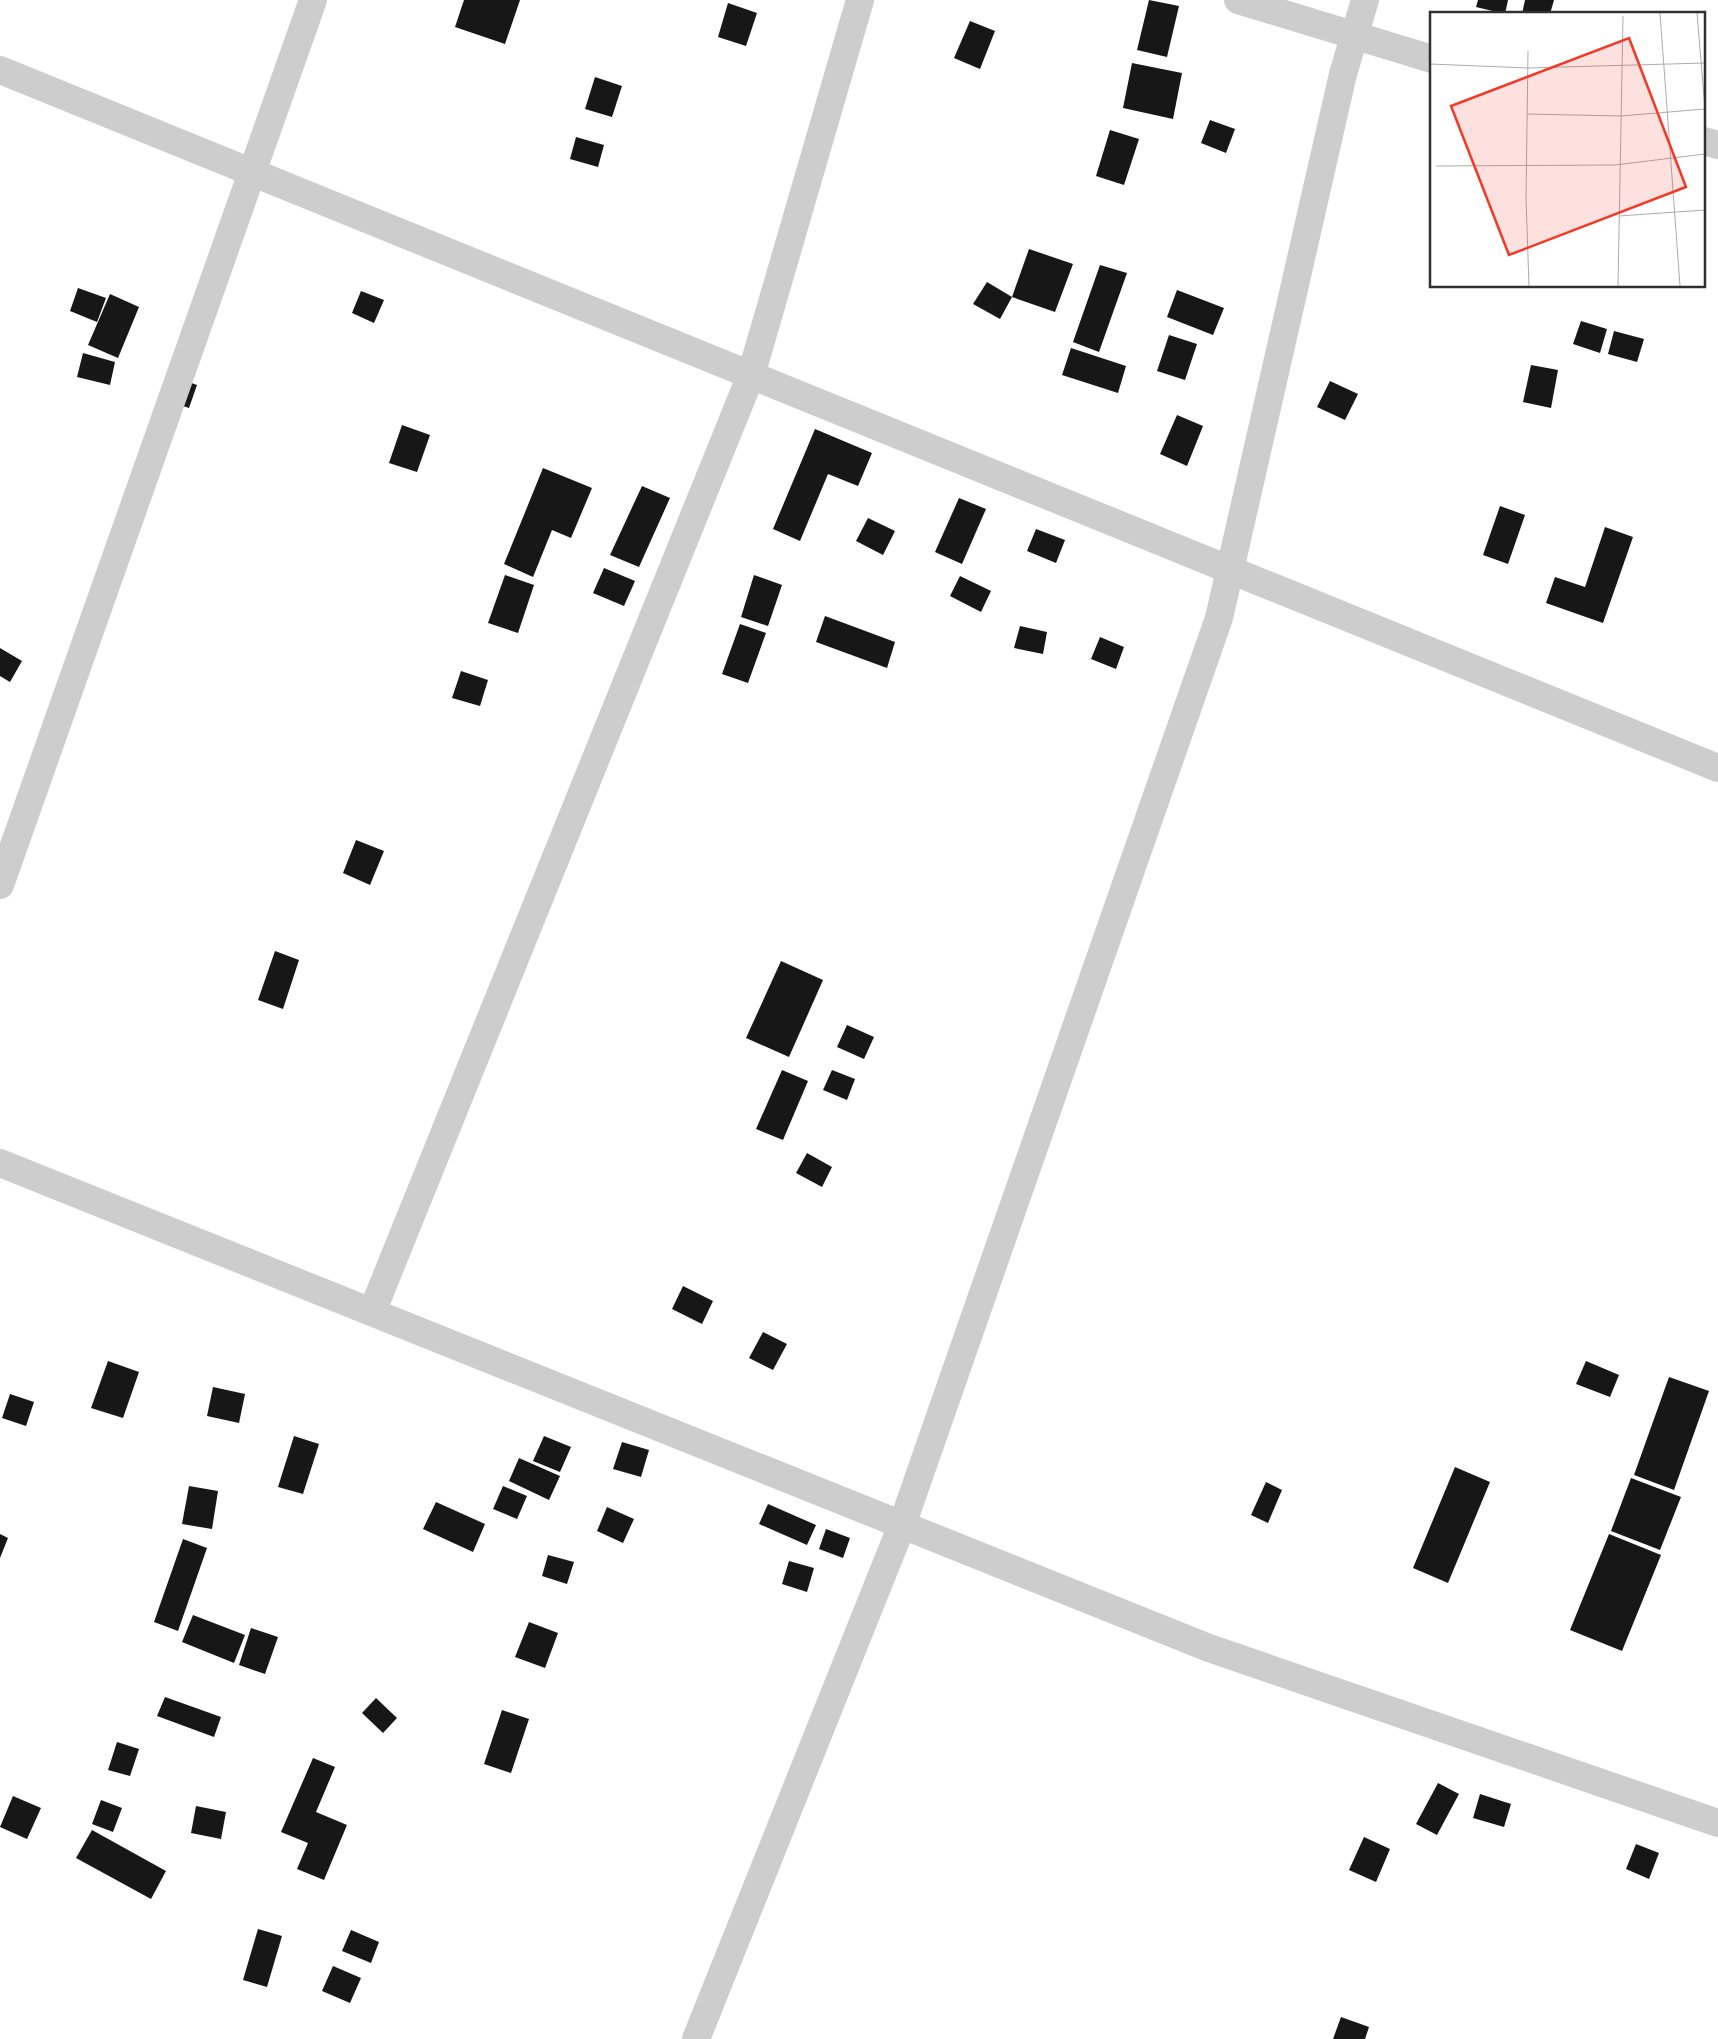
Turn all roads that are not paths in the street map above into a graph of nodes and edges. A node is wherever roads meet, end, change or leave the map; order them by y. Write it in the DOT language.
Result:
graph roads {
  1 [pos="313,0"];
  2 [pos="860,0"];
  3 [pos="1238,0"];
  4 [pos="1365,0"];
  5 [pos="1355,36"];
  6 [pos="1430,58"];
  7 [pos="0,70"];
  8 [pos="252,173"];
  9 [pos="751,375"];
  10 [pos="1230,570"];
  11 [pos="1718,768"];
  12 [pos="0,886"];
  13 [pos="0,1163"];
  14 [pos="372,1312"];
  15 [pos="902,1524"];
  16 [pos="1718,1823"];
  17 [pos="696,2039"];
  1 -- 8 [label="street"];
  2 -- 9 [label="street"];
  3 -- 5 [label="street"];
  4 -- 5 [label="street"];
  5 -- 6 [label="street"];
  5 -- 10 [label="street"];
  7 -- 8 [label="street"];
  8 -- 9 [label="street"];
  8 -- 12 [label="street"];
  9 -- 10 [label="street"];
  9 -- 14 [label="street"];
  10 -- 11 [label="street"];
  10 -- 15 [label="street"];
  13 -- 14 [label="street"];
  14 -- 15 [label="street"];
  15 -- 16 [label="street"];
  15 -- 17 [label="street"];
}
